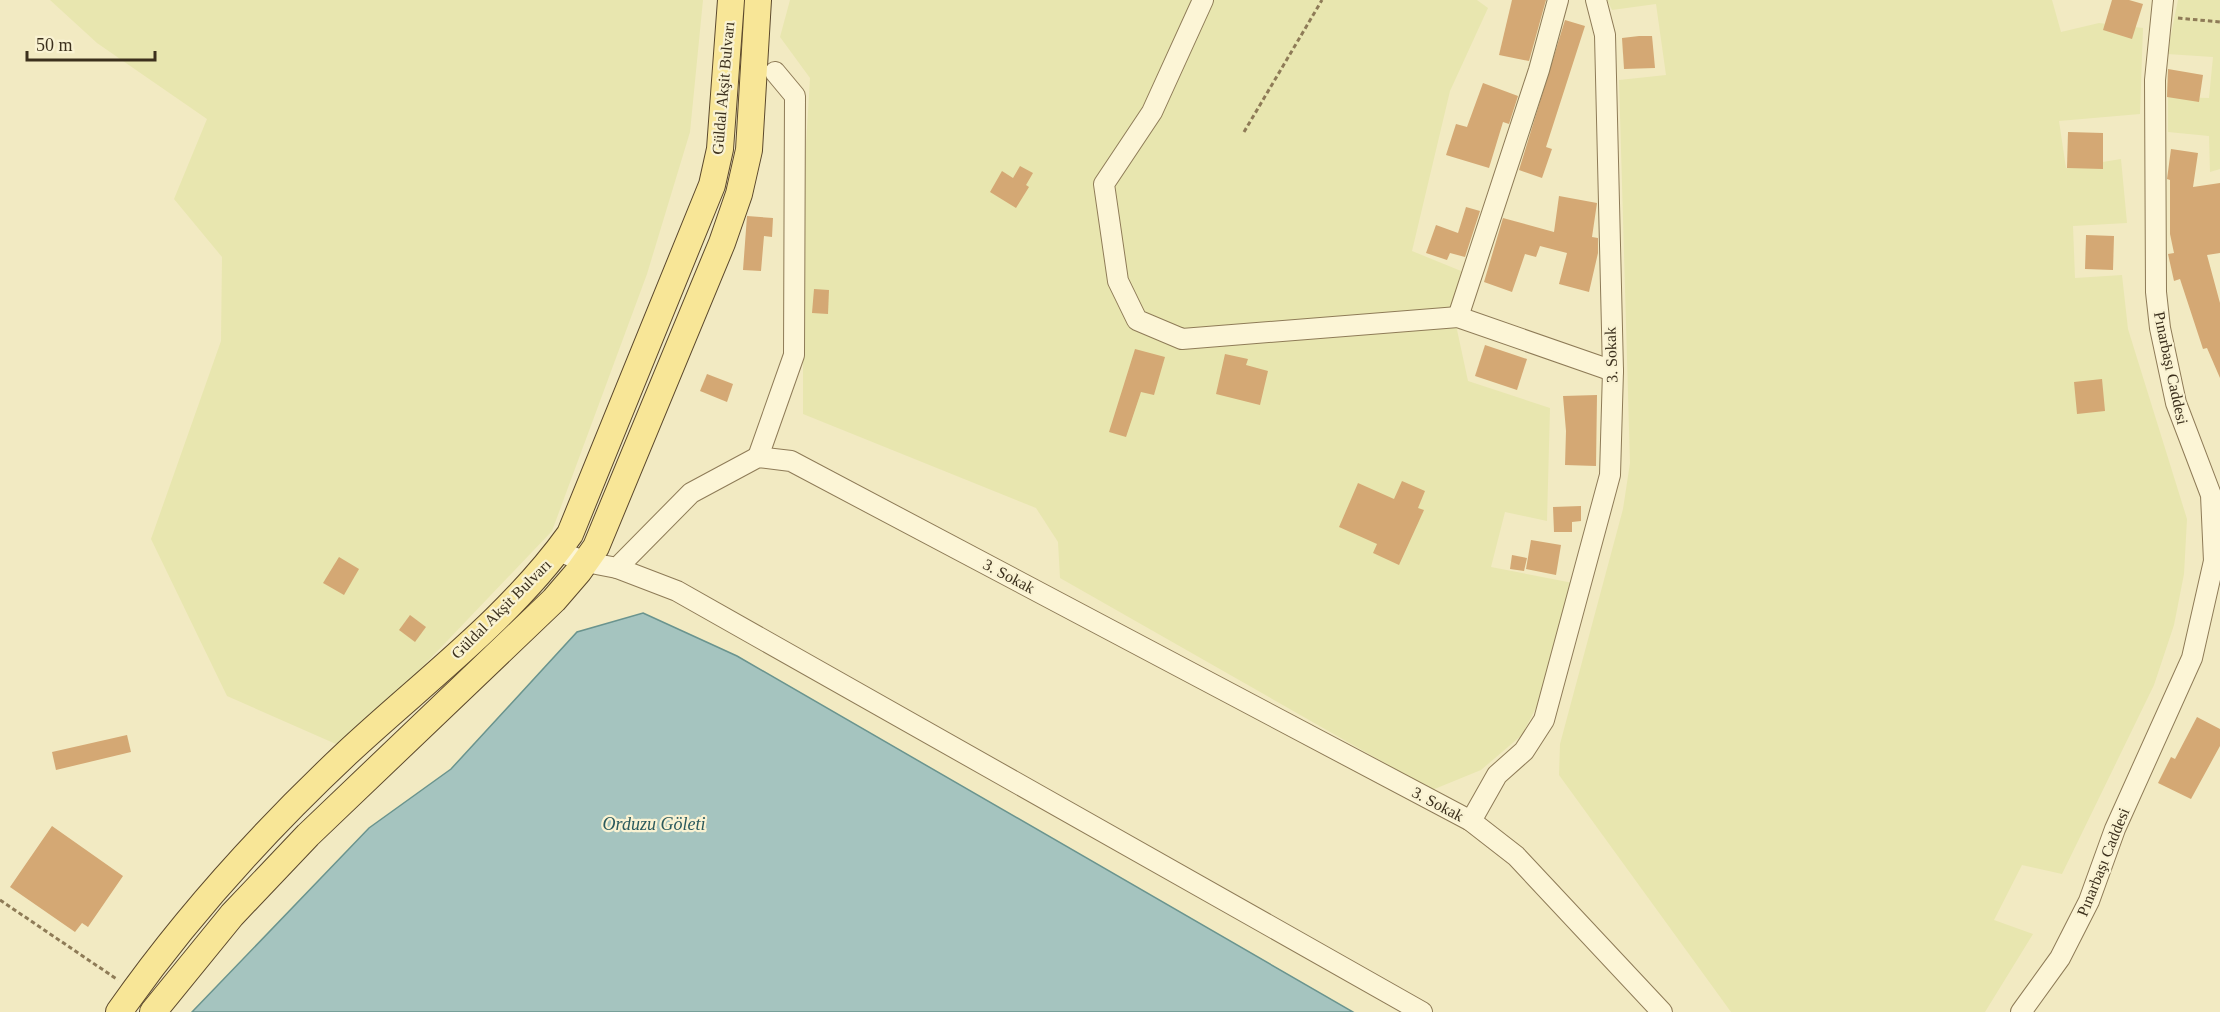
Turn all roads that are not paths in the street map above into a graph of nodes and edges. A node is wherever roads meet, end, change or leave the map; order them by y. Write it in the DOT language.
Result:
graph roads {
  1 [pos="731,0"];
  2 [pos="758,0"];
  3 [pos="1203,0"];
  4 [pos="1558,0"];
  5 [pos="1596,0"];
  6 [pos="2162,8"];
  7 [pos="775,72"];
  8 [pos="1458,317"];
  9 [pos="1613,371"];
  10 [pos="758,457"];
  11 [pos="2215,500"];
  12 [pos="558,551"];
  13 [pos="586,561"];
  14 [pos="617,568"];
  15 [pos="1471,821"];
  16 [pos="119,1012"];
  17 [pos="153,1012"];
  18 [pos="1422,1012"];
  19 [pos="1662,1012"];
  20 [pos="2020,1012"];
  1 -- 12 [label="main road, Güldal Akşit Bulvarı"];
  2 -- 13 [label="main road, Güldal Akşit Bulvarı"];
  3 -- 8 [label="street"];
  4 -- 8 [label="street"];
  5 -- 9 [label="street, 3. Sokak"];
  6 -- 11 [label="street, Pınarbaşı Caddesi"];
  7 -- 10 [label="street"];
  8 -- 9 [label="street"];
  9 -- 15 [label="street, 3. Sokak"];
  10 -- 14 [label="street"];
  10 -- 15 [label="street, 3. Sokak"];
  11 -- 20 [label="street, Pınarbaşı Caddesi"];
  12 -- 13 [label="street"];
  12 -- 16 [label="main road, Güldal Akşit Bulvarı"];
  13 -- 14 [label="street"];
  13 -- 17 [label="main road, Güldal Akşit Bulvarı"];
  14 -- 18 [label="street"];
  15 -- 19 [label="street, 3. Sokak"];
}
